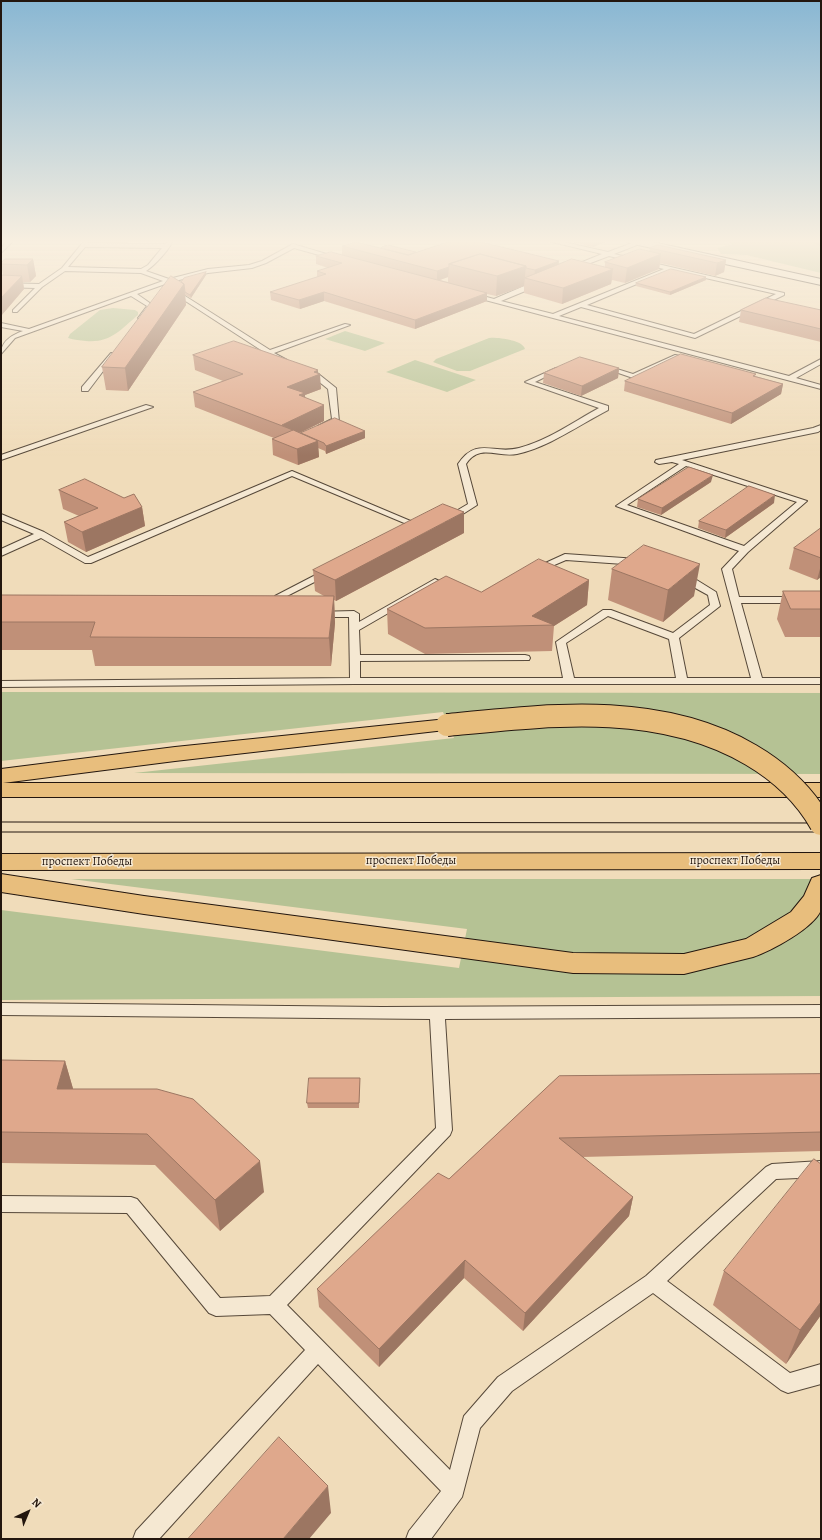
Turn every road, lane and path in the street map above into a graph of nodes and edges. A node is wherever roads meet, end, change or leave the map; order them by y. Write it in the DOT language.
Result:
graph roads {
  1 [pos="83,312"];
  2 [pos="146,312"];
  3 [pos="205,312"];
  4 [pos="538,312"];
  5 [pos="565,312"];
  6 [pos="603,312"];
  7 [pos="745,312"];
  8 [pos="554,316"];
  9 [pos="136,324"];
  10 [pos="1,325"];
  11 [pos="347,325"];
  12 [pos="30,331"];
  13 [pos="695,336"];
  14 [pos="671,348"];
  15 [pos="117,349"];
  16 [pos="1,352"];
  17 [pos="269,353"];
  18 [pos="677,356"];
  19 [pos="821,361"];
  20 [pos="565,366"];
  21 [pos="599,366"];
  22 [pos="789,379"];
  23 [pos="821,387"];
  24 [pos="85,389"];
  25 [pos="149,407"];
  26 [pos="821,426"];
  27 [pos="316,429"];
  28 [pos="1,458"];
  29 [pos="672,459"];
  30 [pos="659,462"];
  31 [pos="686,463"];
  32 [pos="1,517"];
  33 [pos="437,521"];
  34 [pos="402,532"];
  35 [pos="41,534"];
  36 [pos="745,550"];
  37 [pos="1,553"];
  38 [pos="645,564"];
  39 [pos="335,568"];
  40 [pos="672,574"];
  41 [pos="523,576"];
  42 [pos="460,593"];
  43 [pos="820,599"];
  44 [pos="735,600"];
  45 [pos="354,629"];
  46 [pos="674,637"];
  47 [pos="354,658"];
  48 [pos="524,658"];
  49 [pos="355,681"];
  50 [pos="569,681"];
  51 [pos="682,681"];
  52 [pos="757,681"];
  53 [pos="821,681"];
  54 [pos="1,684"];
  55 [pos="1,776"];
  56 [pos="1,790"];
  57 [pos="821,790"];
  58 [pos="821,824"];
  59 [pos="821,861"];
  60 [pos="1,862"];
  61 [pos="1,883"];
  62 [pos="821,884"];
  63 [pos="1,1009"];
  64 [pos="821,1011"];
  65 [pos="437,1013"];
  66 [pos="821,1169"];
  67 [pos="1,1204"];
  68 [pos="653,1282"];
  69 [pos="274,1305"];
  70 [pos="318,1350"];
  71 [pos="821,1374"];
  72 [pos="455,1490"];
  73 [pos="144,1539"];
  74 [pos="417,1539"];
  1 -- 12 [label="lane"];
  2 -- 9 [label="lane"];
  3 -- 17 [label="lane"];
  4 -- 8 [label="lane"];
  5 -- 8 [label="lane"];
  6 -- 13 [label="lane"];
  7 -- 13 [label="lane"];
  8 -- 14 [label="lane"];
  10 -- 12 [label="lane"];
  11 -- 17 [label="lane"];
  12 -- 16 [label="lane"];
  13 -- 14 [label="lane"];
  14 -- 22 [label="lane"];
  15 -- 24 [label="lane"];
  17 -- 27 [label="lane"];
  18 -- 21 [label="lane"];
  19 -- 22 [label="lane"];
  20 -- 33 [label="lane"];
  22 -- 23 [label="lane"];
  25 -- 28 [label="lane"];
  26 -- 29 [label="lane"];
  29 -- 30 [label="lane"];
  29 -- 31 [label="lane"];
  31 -- 36 [label="lane"];
  31 -- 36 [label="lane"];
  32 -- 35 [label="lane"];
  34 -- 35 [label="lane"];
  35 -- 37 [label="lane"];
  36 -- 44 [label="lane"];
  38 -- 41 [label="lane"];
  39 -- 45 [label="lane"];
  40 -- 46 [label="lane"];
  42 -- 45 [label="lane"];
  43 -- 44 [label="lane"];
  44 -- 52 [label="lane"];
  45 -- 47 [label="lane"];
  46 -- 50 [label="lane"];
  46 -- 51 [label="lane"];
  47 -- 48 [label="lane"];
  47 -- 49 [label="lane"];
  49 -- 50 [label="lane"];
  49 -- 54 [label="lane"];
  50 -- 51 [label="lane"];
  51 -- 52 [label="lane"];
  52 -- 53 [label="lane"];
  55 -- 58 [label="main road, bridge"];
  56 -- 57 [label="main road"];
  59 -- 60 [label="main road, проспект Победы"];
  61 -- 62 [label="main road"];
  63 -- 65 [label="lane"];
  64 -- 65 [label="lane"];
  65 -- 69 [label="lane"];
  66 -- 68 [label="lane"];
  67 -- 69 [label="lane"];
  68 -- 71 [label="lane"];
  68 -- 72 [label="lane"];
  69 -- 70 [label="lane"];
  70 -- 72 [label="lane"];
  70 -- 73 [label="lane"];
  72 -- 74 [label="lane"];
}
